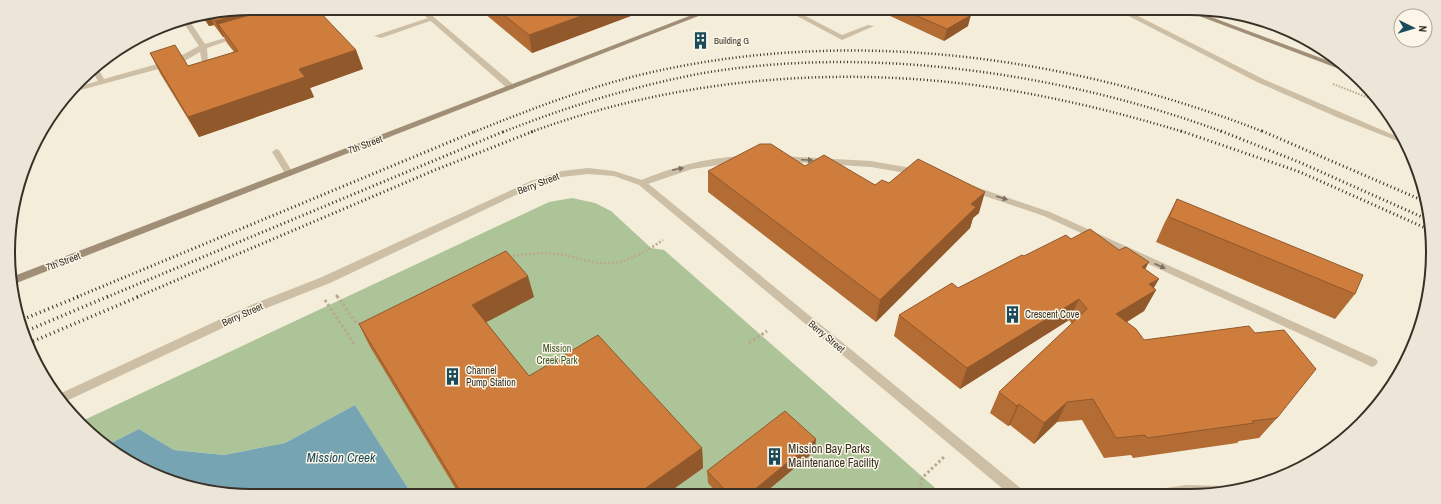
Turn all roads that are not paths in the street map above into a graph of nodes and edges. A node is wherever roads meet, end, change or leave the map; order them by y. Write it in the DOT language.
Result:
graph roads {
  1 [pos="312,15"];
  2 [pos="427,15"];
  3 [pos="698,15"];
  4 [pos="798,15"];
  5 [pos="1132,15"];
  6 [pos="1202,16"];
  7 [pos="299,19"];
  8 [pos="431,19"];
  9 [pos="188,24"];
  10 [pos="870,26"];
  11 [pos="248,34"];
  12 [pos="378,36"];
  13 [pos="203,47"];
  14 [pos="205,61"];
  15 [pos="1335,66"];
  16 [pos="97,73"];
  17 [pos="102,82"];
  18 [pos="511,87"];
  19 [pos="80,88"];
  20 [pos="1397,139"];
  21 [pos="276,152"];
  22 [pos="755,159"];
  23 [pos="769,159"];
  24 [pos="289,173"];
  25 [pos="926,175"];
  26 [pos="642,183"];
  27 [pos="960,185"];
  28 [pos="17,279"];
  29 [pos="1372,362"];
  30 [pos="65,397"];
  31 [pos="1012,489"];
  1 -- 7 [label="street"];
  2 -- 8 [label="street"];
  3 -- 18 [label="main road, 7th Street"];
  4 -- 10 [label="street"];
  5 -- 20 [label="street"];
  6 -- 15 [label="main road"];
  8 -- 12 [label="street"];
  8 -- 18 [label="street"];
  9 -- 13 [label="street"];
  11 -- 13 [label="street"];
  13 -- 14 [label="street"];
  13 -- 17 [label="street"];
  16 -- 17 [label="street"];
  17 -- 19 [label="street"];
  18 -- 24 [label="main road, 7th Street"];
  21 -- 24 [label="street"];
  26 -- 22 [label="street, one-way"];
  23 -- 25 [label="street, one-way"];
  24 -- 28 [label="main road, 7th Street"];
  26 -- 30 [label="street, Berry Street"];
  26 -- 31 [label="street, Berry Street"];
  27 -- 29 [label="street, one-way"];
}
